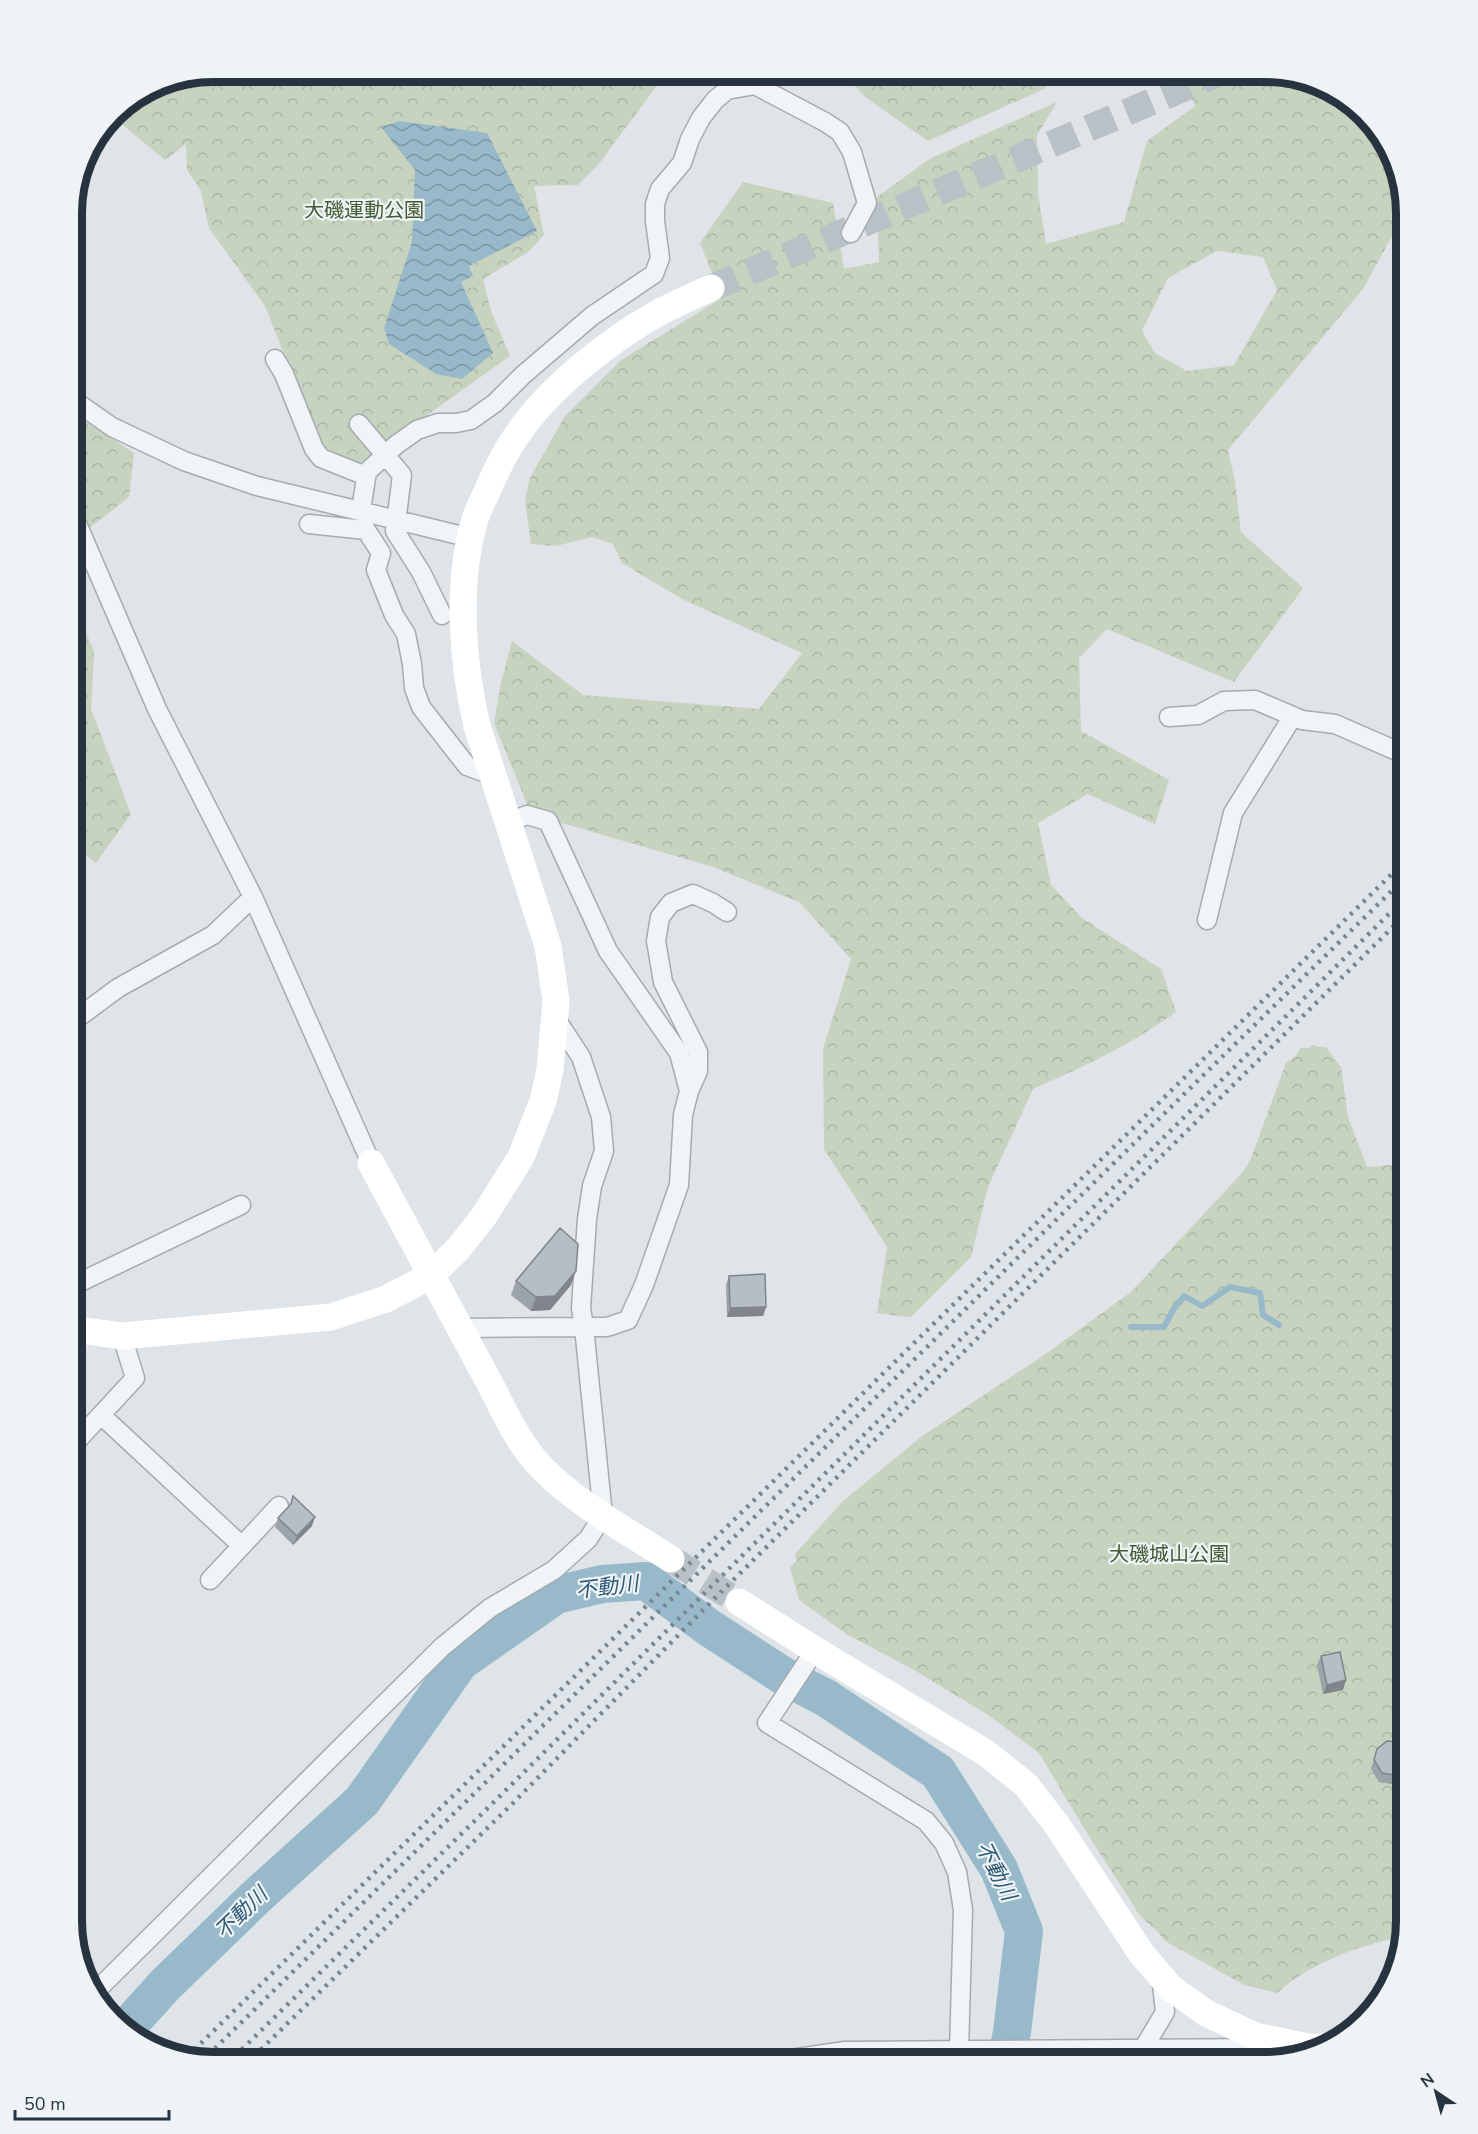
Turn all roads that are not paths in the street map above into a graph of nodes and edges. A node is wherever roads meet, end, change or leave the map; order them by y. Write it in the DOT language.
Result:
graph roads {
  1 [pos="851,233"];
  2 [pos="711,288"];
  3 [pos="275,359"];
  4 [pos="83,407"];
  5 [pos="359,424"];
  6 [pos="386,456"];
  7 [pos="366,476"];
  8 [pos="361,510"];
  9 [pos="396,519"];
  10 [pos="309,524"];
  11 [pos="83,538"];
  12 [pos="471,538"];
  13 [pos="442,615"];
  14 [pos="1293,716"];
  15 [pos="1169,717"];
  16 [pos="1396,750"];
  17 [pos="494,776"];
  18 [pos="509,822"];
  19 [pos="253,897"];
  20 [pos="727,912"];
  21 [pos="1207,920"];
  22 [pos="83,1014"];
  23 [pos="556,1019"];
  24 [pos="689,1091"];
  25 [pos="371,1163"];
  26 [pos="241,1205"];
  27 [pos="430,1276"];
  28 [pos="83,1281"];
  29 [pos="584,1326"];
  30 [pos="83,1327"];
  31 [pos="460,1328"];
  32 [pos="122,1336"];
  33 [pos="101,1415"];
  34 [pos="83,1434"];
  35 [pos="279,1506"];
  36 [pos="603,1516"];
  37 [pos="242,1546"];
  38 [pos="671,1559"];
  39 [pos="210,1580"];
  40 [pos="739,1602"];
  41 [pos="812,1655"];
  42 [pos="1161,1976"];
  43 [pos="100,1987"];
  44 [pos="1304,2045"];
  45 [pos="1297,2047"];
  46 [pos="1143,2049"];
  47 [pos="841,2052"];
  48 [pos="870,2052"];
  49 [pos="964,2052"];
  50 [pos="1003,2052"];
  1 -- 6 [label="street"];
  2 -- 12 [label="street"];
  3 -- 7 [label="street"];
  4 -- 8 [label="street"];
  5 -- 6 [label="street"];
  6 -- 7 [label="street"];
  6 -- 9 [label="street"];
  7 -- 8 [label="street"];
  8 -- 9 [label="street"];
  9 -- 12 [label="street"];
  9 -- 13 [label="street"];
  10 -- 17 [label="street"];
  11 -- 19 [label="street"];
  12 -- 17 [label="street"];
  14 -- 15 [label="street"];
  14 -- 16 [label="street"];
  14 -- 21 [label="street"];
  17 -- 18 [label="street"];
  18 -- 23 [label="street"];
  18 -- 24 [label="street"];
  19 -- 22 [label="street"];
  19 -- 25 [label="street"];
  20 -- 24 [label="street"];
  23 -- 27 [label="street"];
  23 -- 29 [label="street"];
  24 -- 29 [label="street"];
  25 -- 27 [label="street"];
  26 -- 28 [label="street"];
  27 -- 31 [label="street"];
  27 -- 32 [label="street"];
  29 -- 31 [label="street"];
  29 -- 36 [label="street"];
  30 -- 32 [label="street"];
  31 -- 36 [label="street"];
  32 -- 33 [label="street"];
  33 -- 34 [label="street"];
  33 -- 37 [label="street"];
  35 -- 37 [label="street"];
  36 -- 38 [label="street"];
  36 -- 43 [label="street"];
  37 -- 39 [label="street"];
  40 -- 41 [label="street"];
  41 -- 42 [label="street"];
  41 -- 49 [label="street"];
  42 -- 44 [label="street"];
  42 -- 46 [label="street"];
  45 -- 46 [label="street"];
  46 -- 50 [label="street"];
  47 -- 48 [label="street"];
}
